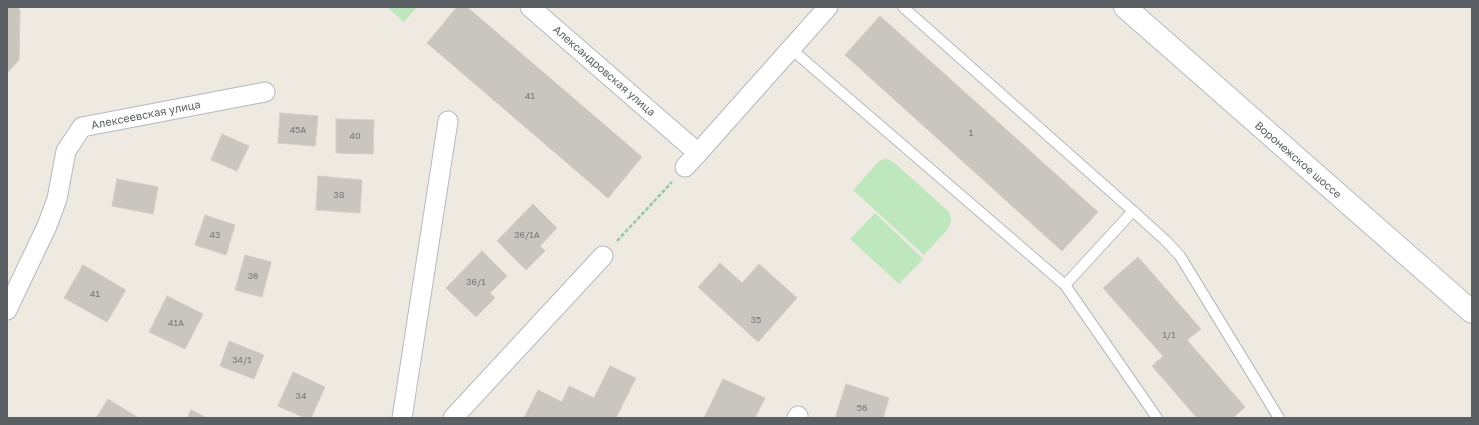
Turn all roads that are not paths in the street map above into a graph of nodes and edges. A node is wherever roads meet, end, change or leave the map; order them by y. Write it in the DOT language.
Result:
graph roads {
  1 [pos="530,7"];
  2 [pos="828,7"];
  3 [pos="903,7"];
  4 [pos="1125,7"];
  5 [pos="790,48"];
  6 [pos="265,92"];
  7 [pos="448,121"];
  8 [pos="698,153"];
  9 [pos="685,167"];
  10 [pos="1133,211"];
  11 [pos="603,256"];
  12 [pos="1065,285"];
  13 [pos="7,310"];
  14 [pos="1472,312"];
  15 [pos="402,418"];
  16 [pos="453,418"];
  17 [pos="1157,418"];
  18 [pos="1279,418"];
  1 -- 8 [label="street, Александровская улица"];
  2 -- 5 [label="street"];
  3 -- 10 [label="lane"];
  4 -- 14 [label="main road, Воронежское шоссе"];
  5 -- 8 [label="street"];
  5 -- 12 [label="lane"];
  6 -- 13 [label="street, Алексеевская улица"];
  7 -- 15 [label="street"];
  8 -- 9 [label="street"];
  10 -- 12 [label="lane"];
  10 -- 18 [label="lane"];
  11 -- 16 [label="street"];
  12 -- 17 [label="lane"];
}
